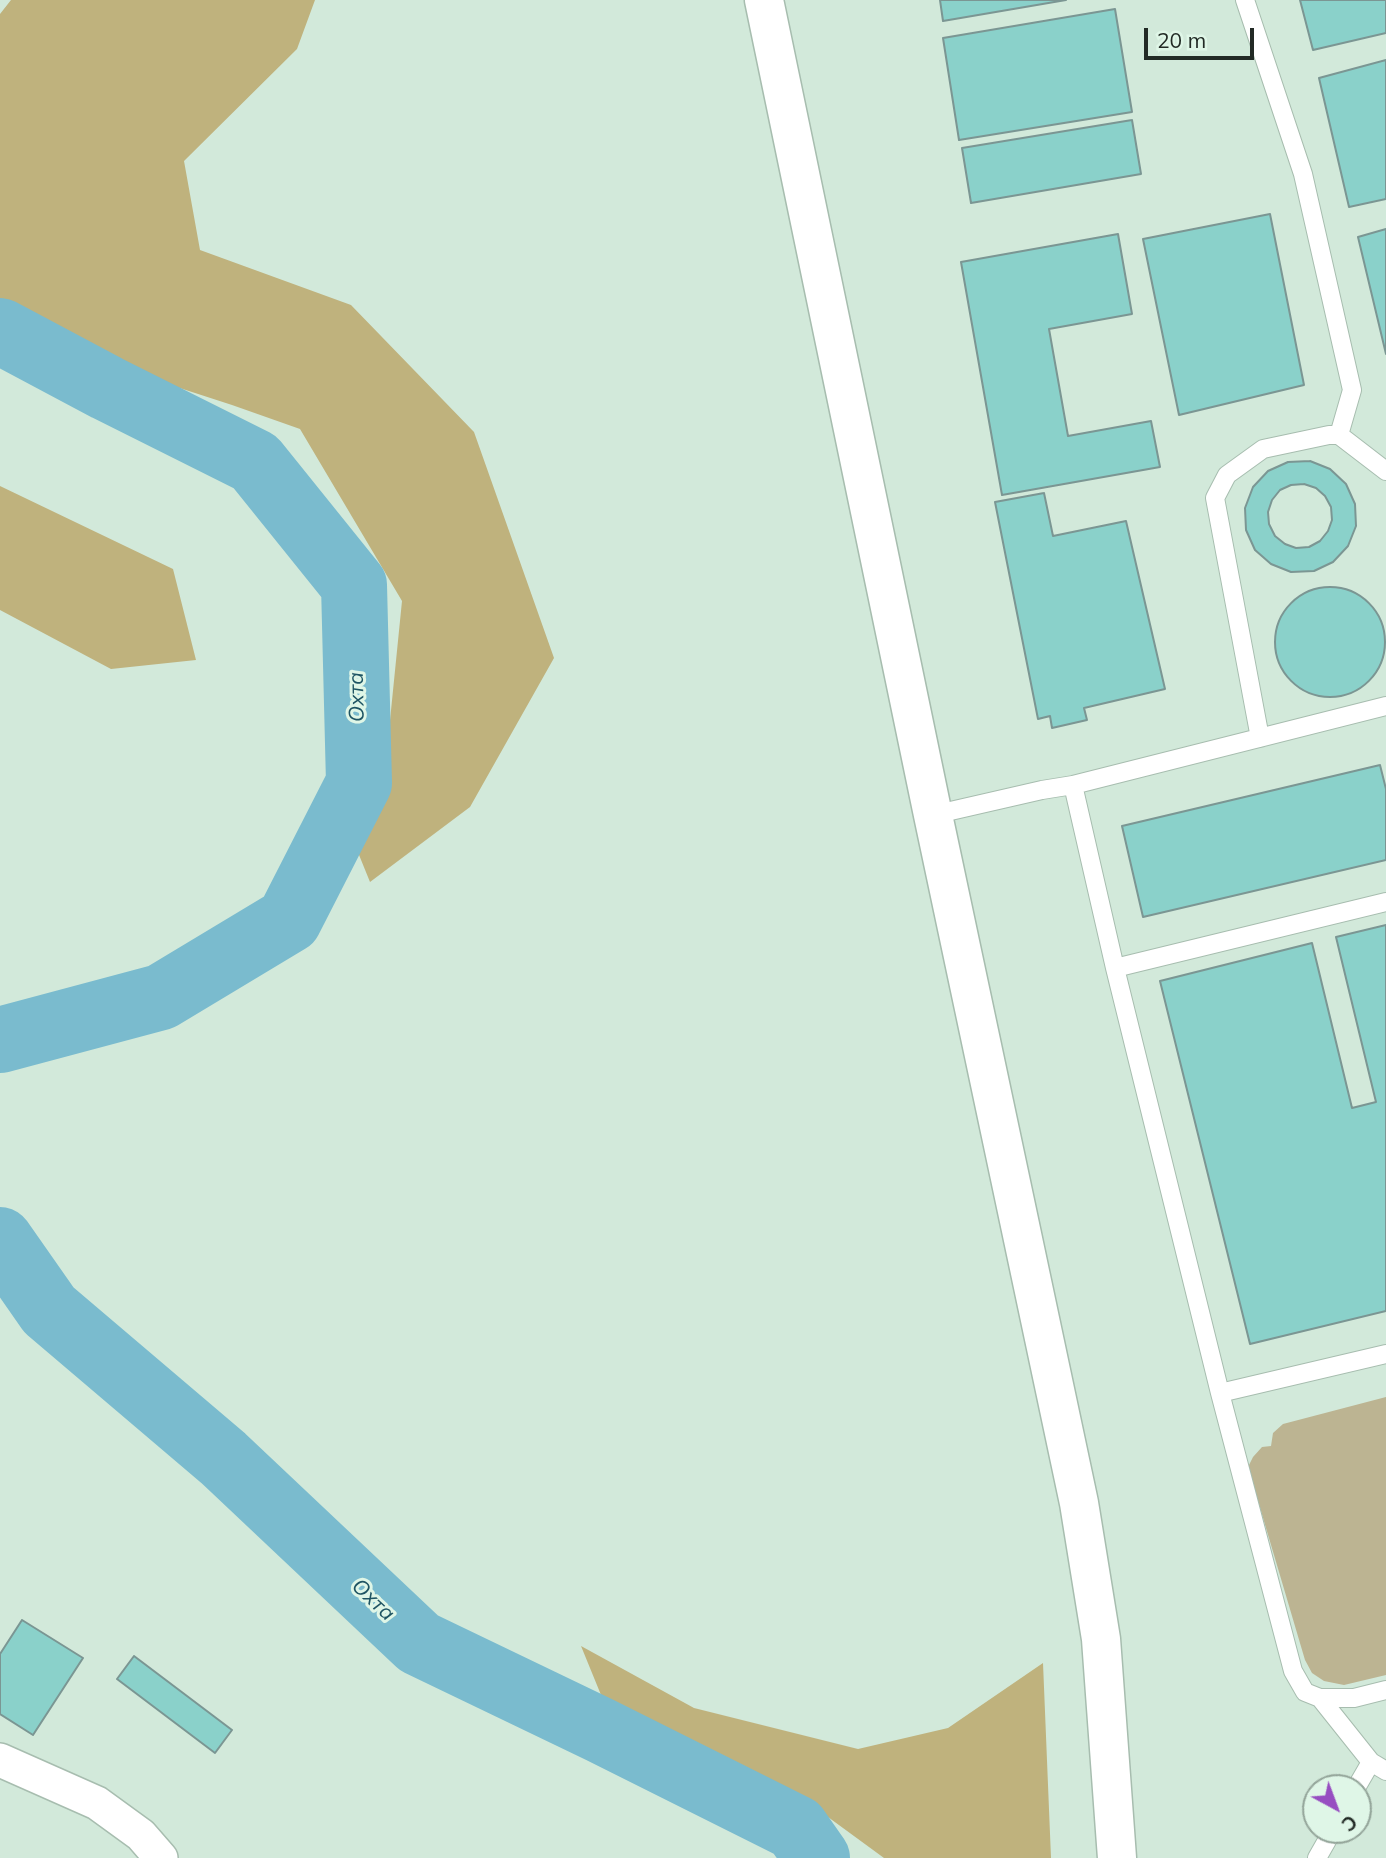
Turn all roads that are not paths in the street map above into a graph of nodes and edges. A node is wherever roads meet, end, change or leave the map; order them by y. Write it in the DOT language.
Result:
graph roads {
  1 [pos="764,0"];
  2 [pos="1245,0"];
  3 [pos="1339,435"];
  4 [pos="1386,471"];
  5 [pos="1386,706"];
  6 [pos="1260,738"];
  7 [pos="1073,785"];
  8 [pos="933,815"];
  9 [pos="1386,902"];
  10 [pos="1115,968"];
  11 [pos="1386,1354"];
  12 [pos="1220,1393"];
  13 [pos="1386,1690"];
  14 [pos="1320,1698"];
  15 [pos="0,1759"];
  16 [pos="1379,1766"];
  17 [pos="161,1858"];
  18 [pos="1116,1858"];
  1 -- 8 [label="main road"];
  2 -- 3 [label="lane"];
  3 -- 4 [label="lane"];
  3 -- 6 [label="lane"];
  5 -- 6 [label="lane"];
  6 -- 7 [label="lane"];
  7 -- 8 [label="lane"];
  7 -- 10 [label="lane"];
  8 -- 18 [label="main road"];
  9 -- 10 [label="lane"];
  10 -- 12 [label="lane"];
  11 -- 12 [label="lane"];
  12 -- 14 [label="lane"];
  13 -- 14 [label="lane"];
  14 -- 16 [label="lane"];
  15 -- 17 [label="street"];
}
